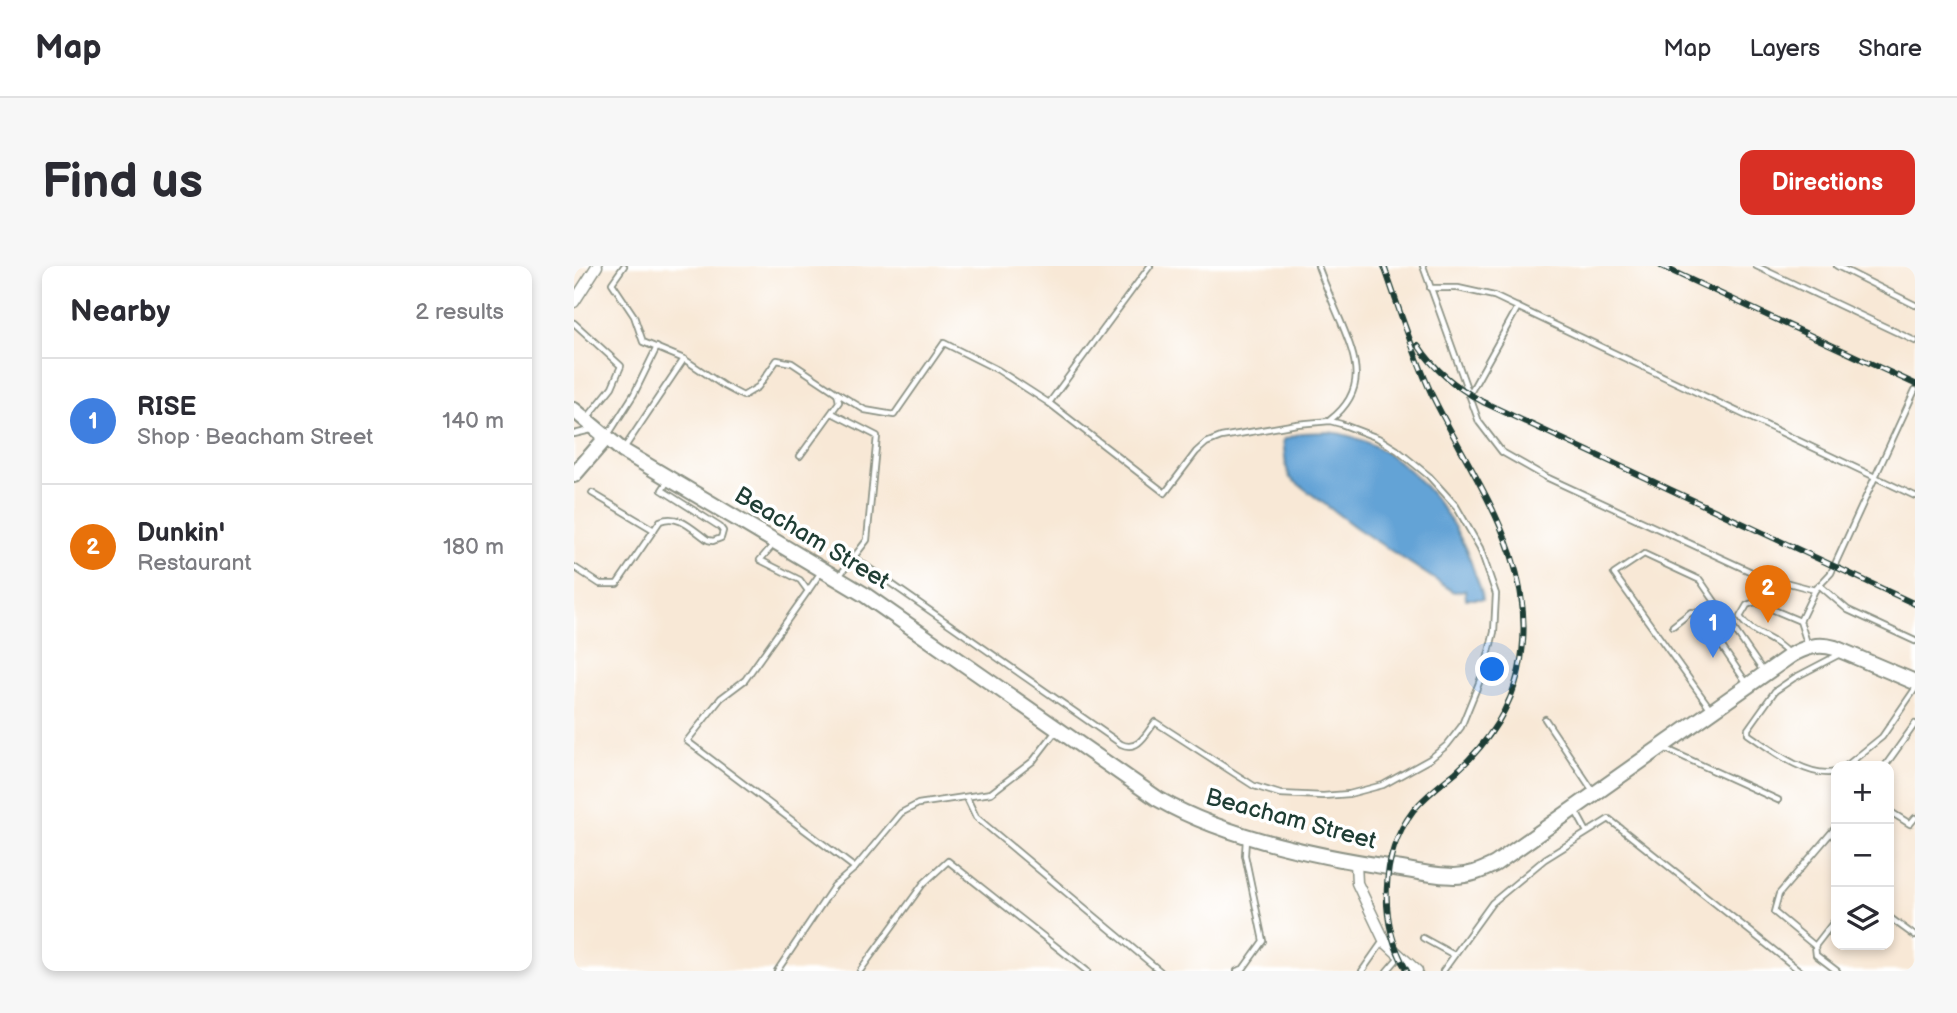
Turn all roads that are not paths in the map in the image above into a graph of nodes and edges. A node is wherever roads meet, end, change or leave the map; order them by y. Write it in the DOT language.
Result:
graph roads {
  1 [pos="597,266"];
  2 [pos="624,266"];
  3 [pos="1150,266"];
  4 [pos="1318,266"];
  5 [pos="1423,266"];
  6 [pos="1756,266"];
  7 [pos="1837,266"];
  8 [pos="1429,288"];
  9 [pos="574,302"];
  10 [pos="1915,305"];
  11 [pos="1518,307"];
  12 [pos="574,323"];
  13 [pos="1915,341"];
  14 [pos="657,347"];
  15 [pos="684,359"];
  16 [pos="1915,390"];
  17 [pos="837,393"];
  18 [pos="1469,395"];
  19 [pos="1049,403"];
  20 [pos="832,413"];
  21 [pos="1330,421"];
  22 [pos="590,424"];
  23 [pos="574,434"];
  24 [pos="623,451"];
  25 [pos="800,456"];
  26 [pos="574,475"];
  27 [pos="1875,478"];
  28 [pos="669,479"];
  29 [pos="592,493"];
  30 [pos="1915,496"];
  31 [pos="654,530"];
  32 [pos="775,543"];
  33 [pos="852,557"];
  34 [pos="574,567"];
  35 [pos="822,570"];
  36 [pos="838,579"];
  37 [pos="1817,588"];
  38 [pos="808,591"];
  39 [pos="1800,621"];
  40 [pos="1673,626"];
  41 [pos="1915,641"];
  42 [pos="1808,647"];
  43 [pos="1844,652"];
  44 [pos="1790,656"];
  45 [pos="1765,674"];
  46 [pos="1915,682"];
  47 [pos="1749,685"];
  48 [pos="1915,689"];
  49 [pos="1712,712"];
  50 [pos="1545,719"];
  51 [pos="1915,724"];
  52 [pos="1057,730"];
  53 [pos="1663,747"];
  54 [pos="1852,761"];
  55 [pos="1889,761"];
  56 [pos="1831,772"];
  57 [pos="1596,794"];
  58 [pos="967,798"];
  59 [pos="1778,800"];
  60 [pos="1574,809"];
  61 [pos="1894,814"];
  62 [pos="1915,818"];
  63 [pos="1587,832"];
  64 [pos="1831,833"];
  65 [pos="1246,835"];
  66 [pos="1356,863"];
  67 [pos="855,868"];
  68 [pos="1894,921"];
  69 [pos="1831,925"];
  70 [pos="1915,936"];
  71 [pos="1423,938"];
  72 [pos="1384,940"];
  73 [pos="1815,946"];
  74 [pos="1454,956"];
  75 [pos="1399,957"];
  76 [pos="777,971"];
  77 [pos="860,971"];
  78 [pos="1087,971"];
  79 [pos="1160,971"];
  80 [pos="1237,971"];
  81 [pos="1362,971"];
  82 [pos="1387,971"];
  83 [pos="1417,971"];
  84 [pos="1443,971"];
  85 [pos="1800,971"];
  86 [pos="1838,971"];
  1 -- 9 [label="street"];
  2 -- 14 [label="lane"];
  3 -- 19 [label="lane"];
  4 -- 21 [label="lane"];
  5 -- 8 [label="lane"];
  6 -- 13 [label="lane"];
  7 -- 10 [label="lane"];
  8 -- 11 [label="lane"];
  8 -- 18 [label="lane"];
  11 -- 18 [label="lane"];
  11 -- 27 [label="lane"];
  12 -- 22 [label="lane"];
  14 -- 15 [label="lane"];
  14 -- 22 [label="lane"];
  15 -- 17 [label="lane"];
  15 -- 24 [label="lane"];
  16 -- 27 [label="lane"];
  17 -- 19 [label="lane"];
  17 -- 20 [label="lane"];
  18 -- 37 [label="lane"];
  19 -- 21 [label="lane"];
  20 -- 25 [label="lane"];
  20 -- 33 [label="lane"];
  21 -- 33 [label="lane"];
  22 -- 23 [label="lane"];
  22 -- 24 [label="main road, Beacham Street"];
  22 -- 26 [label="main road"];
  24 -- 28 [label="main road, Beacham Street"];
  27 -- 30 [label="lane"];
  27 -- 37 [label="lane"];
  28 -- 31 [label="lane"];
  28 -- 32 [label="main road, Beacham Street"];
  29 -- 31 [label="lane"];
  31 -- 34 [label="lane"];
  32 -- 35 [label="main road, Beacham Street"];
  32 -- 38 [label="lane"];
  33 -- 36 [label="lane"];
  35 -- 36 [label="main road, Beacham Street"];
  35 -- 38 [label="lane"];
  36 -- 52 [label="main road, Beacham Street"];
  37 -- 39 [label="lane"];
  37 -- 41 [label="lane"];
  38 -- 67 [label="lane"];
  39 -- 42 [label="lane"];
  39 -- 44 [label="lane"];
  40 -- 47 [label="lane"];
  42 -- 43 [label="main road"];
  42 -- 44 [label="main road, Beacham Street"];
  43 -- 46 [label="main road"];
  43 -- 56 [label="lane"];
  44 -- 45 [label="main road, Beacham Street"];
  45 -- 47 [label="main road, Beacham Street"];
  45 -- 49 [label="lane"];
  47 -- 49 [label="main road, Beacham Street"];
  48 -- 54 [label="lane"];
  49 -- 53 [label="main road, Beacham Street"];
  50 -- 57 [label="lane"];
  51 -- 55 [label="lane"];
  52 -- 58 [label="lane"];
  52 -- 65 [label="main road, Beacham Street"];
  53 -- 57 [label="main road, Beacham Street"];
  53 -- 59 [label="lane"];
  57 -- 60 [label="main road, Beacham Street"];
  58 -- 67 [label="lane"];
  58 -- 79 [label="lane"];
  60 -- 63 [label="lane"];
  60 -- 66 [label="main road, Beacham Street"];
  61 -- 62 [label="lane"];
  63 -- 74 [label="lane"];
  63 -- 85 [label="lane"];
  64 -- 73 [label="lane"];
  65 -- 66 [label="main road, Beacham Street"];
  65 -- 80 [label="lane"];
  66 -- 72 [label="street"];
  67 -- 76 [label="lane"];
  68 -- 70 [label="lane"];
  69 -- 73 [label="lane"];
  71 -- 74 [label="lane"];
  72 -- 75 [label="street"];
  72 -- 81 [label="lane"];
  73 -- 86 [label="lane"];
  74 -- 84 [label="lane"];
  75 -- 82 [label="lane"];
  75 -- 83 [label="street"];
  77 -- 78 [label="lane"];
}
